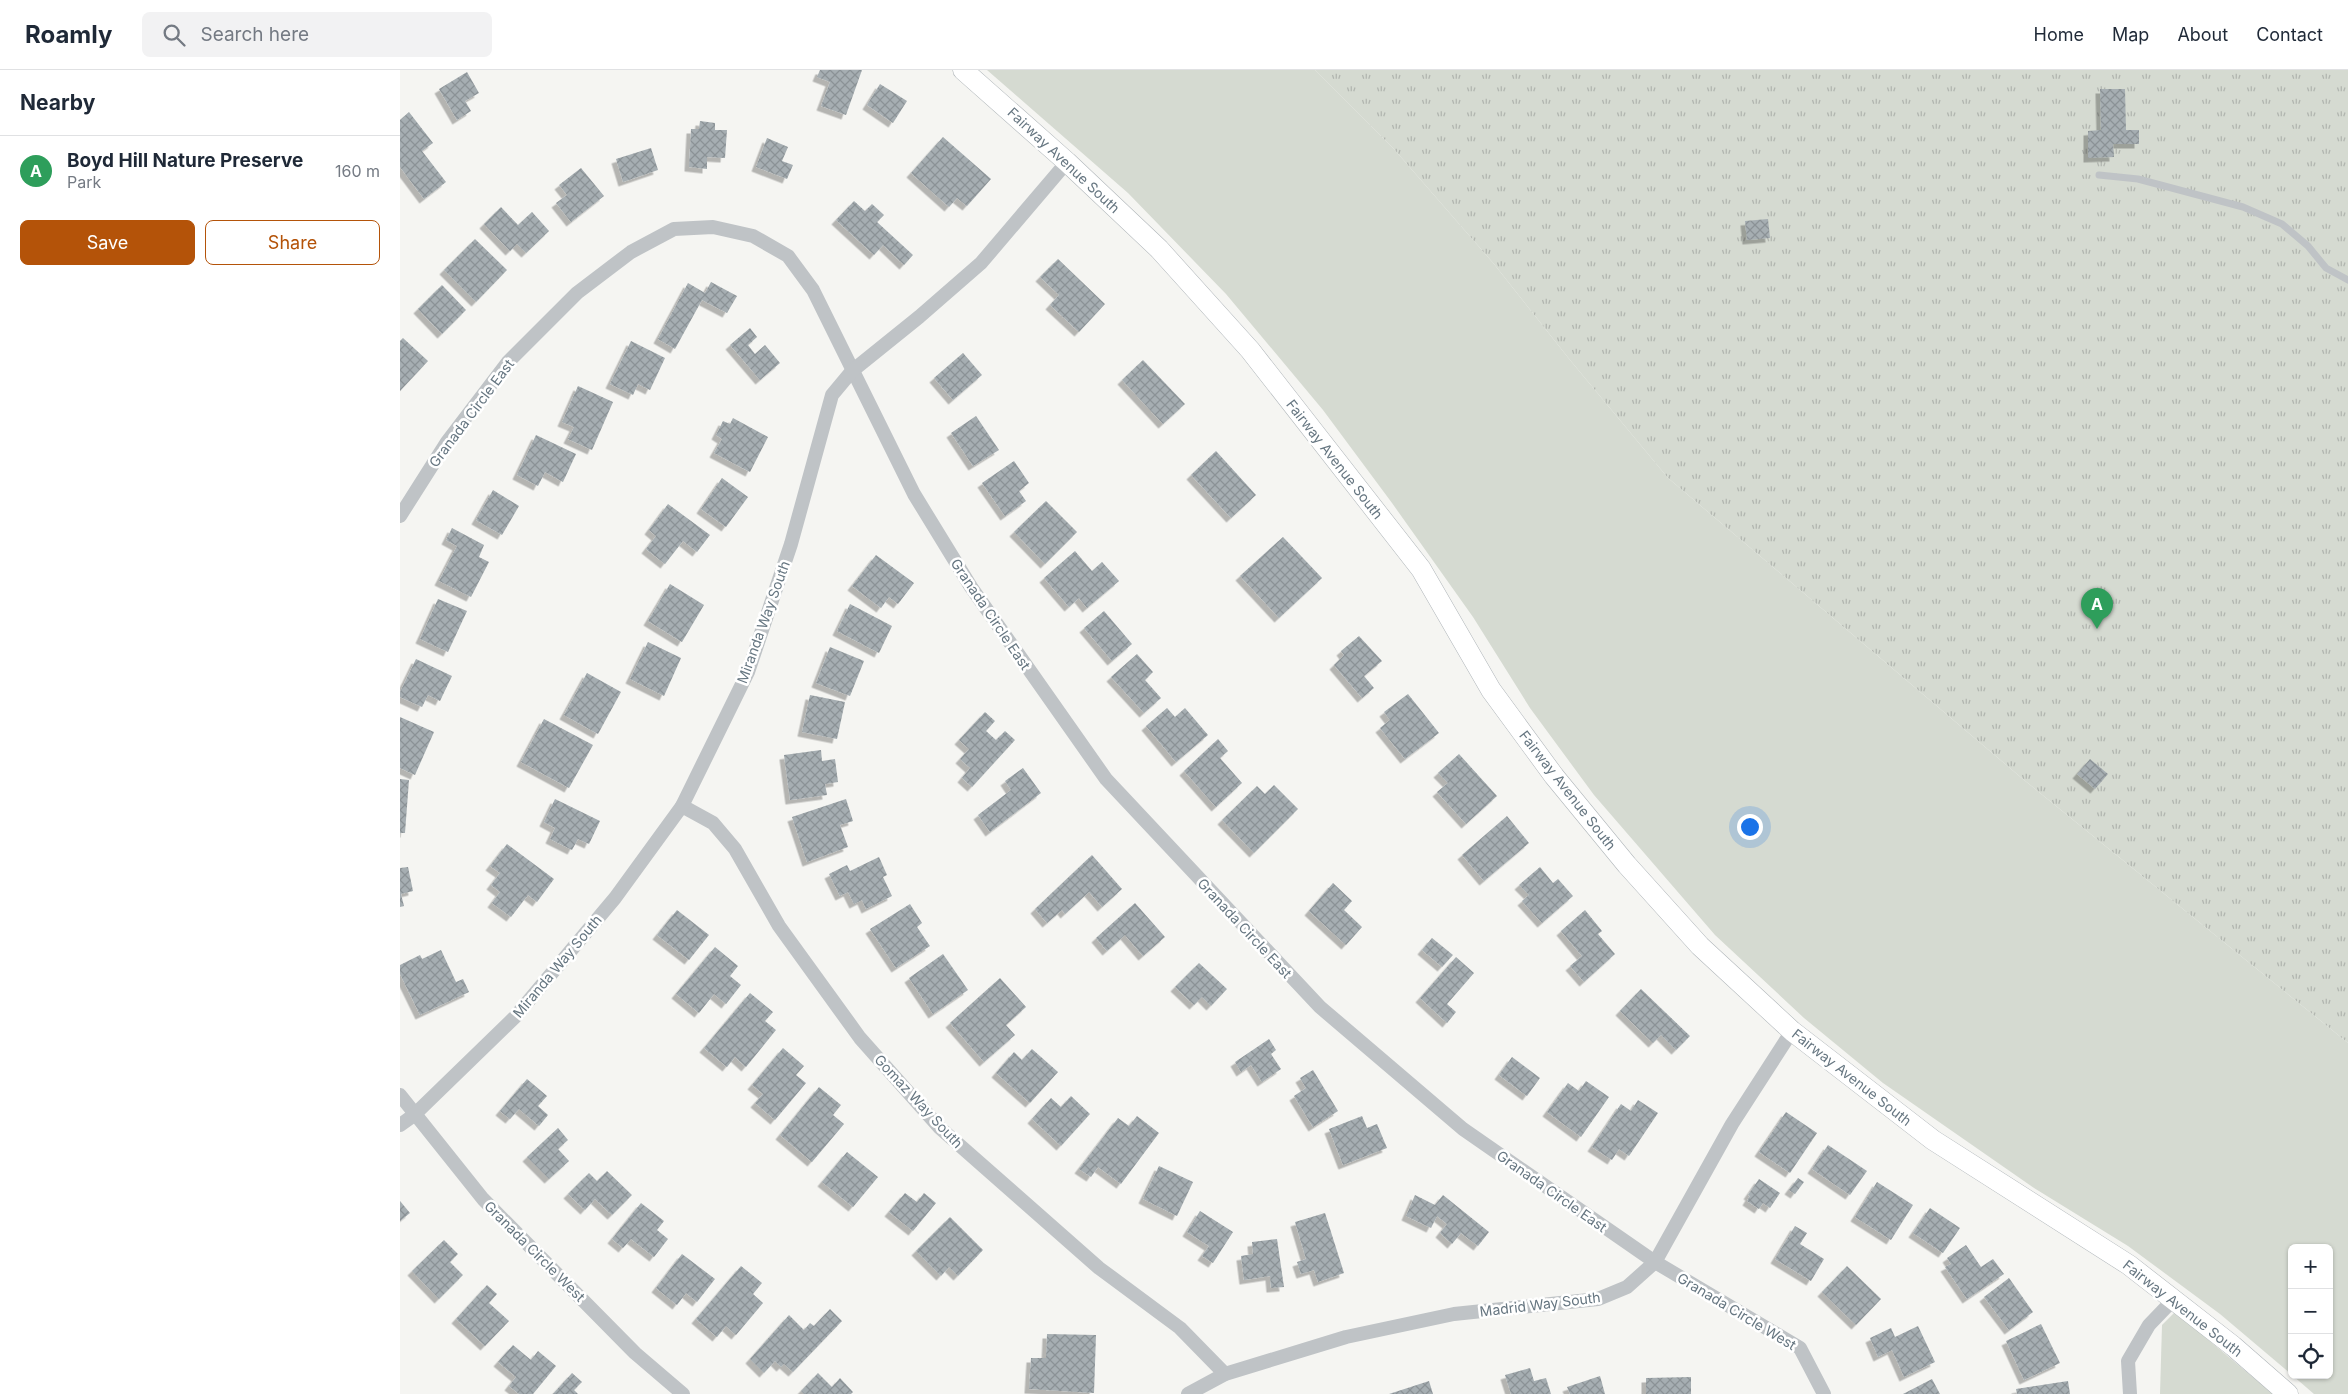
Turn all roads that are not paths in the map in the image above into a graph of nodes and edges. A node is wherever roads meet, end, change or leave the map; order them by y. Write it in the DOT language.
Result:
graph roads {
  1 [pos="963,70"];
  2 [pos="1067,162"];
  3 [pos="2099,175"];
  4 [pos="2348,280"];
  5 [pos="852,371"];
  6 [pos="400,516"];
  7 [pos="682,806"];
  8 [pos="1792,1031"];
  9 [pos="400,1095"];
  10 [pos="414,1115"];
  11 [pos="400,1125"];
  12 [pos="1655,1262"];
  13 [pos="2174,1299"];
  14 [pos="1226,1374"];
  15 [pos="683,1394"];
  16 [pos="1188,1394"];
  17 [pos="1824,1394"];
  18 [pos="2130,1394"];
  19 [pos="2288,1394"];
  1 -- 2 [label="street, Fairway Avenue South"];
  2 -- 5 [label="street, Miranda Way South"];
  2 -- 8 [label="street, Fairway Avenue South"];
  3 -- 4 [label="lane"];
  5 -- 6 [label="street, Granada Circle East"];
  5 -- 7 [label="street, Miranda Way South"];
  5 -- 12 [label="street, Granada Circle East"];
  7 -- 10 [label="street, Miranda Way South"];
  7 -- 14 [label="street, Gomaz Way South"];
  8 -- 12 [label="street, Madrid Way South"];
  8 -- 13 [label="street, Fairway Avenue South"];
  9 -- 10 [label="street, Granada Circle West"];
  10 -- 11 [label="street, Miranda Way South"];
  10 -- 15 [label="street, Granada Circle West"];
  12 -- 14 [label="street, Madrid Way South"];
  12 -- 17 [label="street, Granada Circle West"];
  13 -- 18 [label="street"];
  13 -- 19 [label="street, Fairway Avenue South"];
  14 -- 16 [label="street, Madrid Way South"];
}
